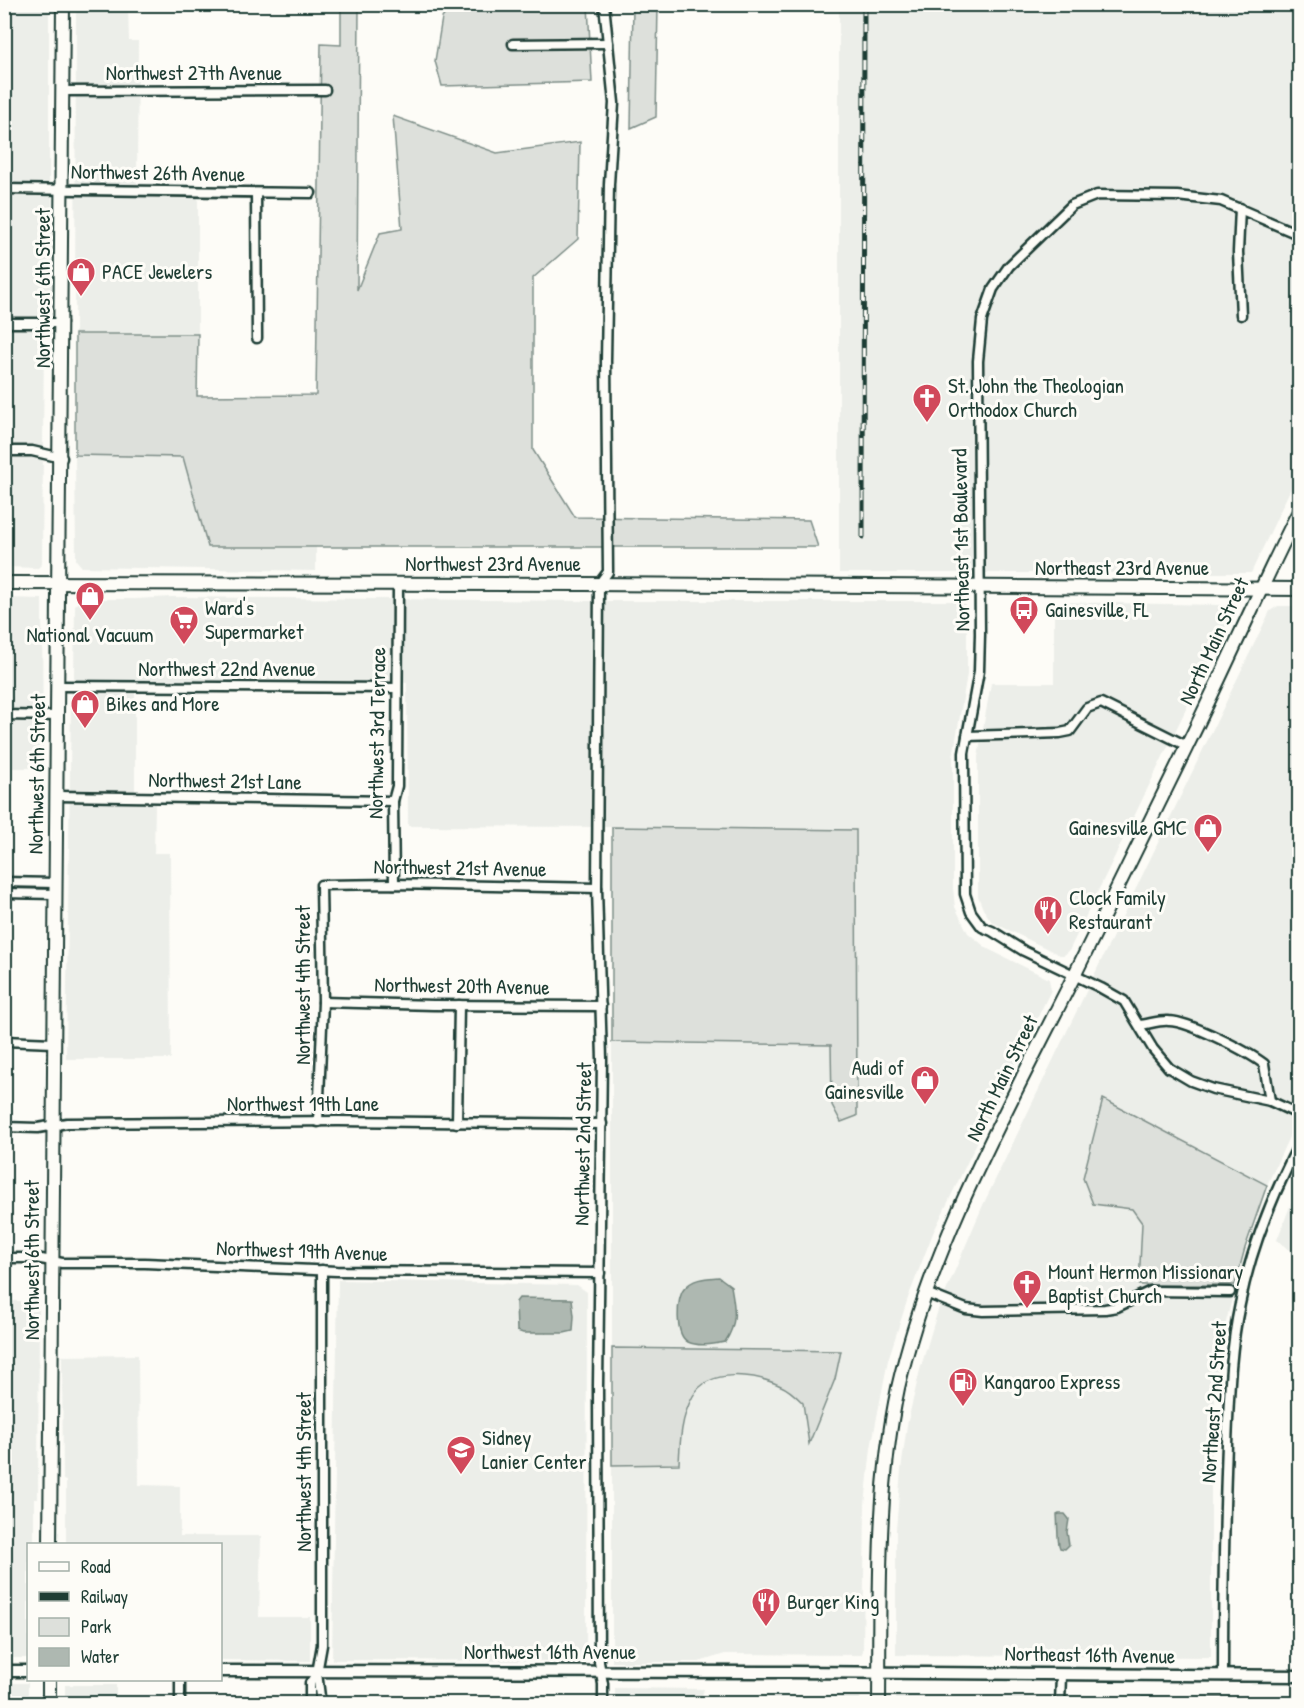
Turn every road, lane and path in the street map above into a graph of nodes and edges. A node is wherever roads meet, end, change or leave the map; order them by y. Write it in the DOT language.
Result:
graph roads {
  1 [pos="63,4"];
  2 [pos="604,4"];
  3 [pos="608,43"];
  4 [pos="513,44"];
  5 [pos="325,90"];
  6 [pos="62,91"];
  7 [pos="4,189"];
  8 [pos="62,190"];
  9 [pos="256,193"];
  10 [pos="310,193"];
  11 [pos="1240,208"];
  12 [pos="1299,235"];
  13 [pos="1240,315"];
  14 [pos="4,322"];
  15 [pos="62,323"];
  16 [pos="257,338"];
  17 [pos="4,451"];
  18 [pos="62,458"];
  19 [pos="1299,509"];
  20 [pos="4,583"];
  21 [pos="60,583"];
  22 [pos="398,583"];
  23 [pos="598,584"];
  24 [pos="981,587"];
  25 [pos="1260,589"];
  26 [pos="1299,589"];
  27 [pos="58,686"];
  28 [pos="396,688"];
  29 [pos="4,714"];
  30 [pos="58,716"];
  31 [pos="967,736"];
  32 [pos="1187,746"];
  33 [pos="57,796"];
  34 [pos="393,801"];
  35 [pos="4,882"];
  36 [pos="394,884"];
  37 [pos="321,885"];
  38 [pos="597,888"];
  39 [pos="55,889"];
  40 [pos="4,893"];
  41 [pos="1074,975"];
  42 [pos="323,1002"];
  43 [pos="459,1005"];
  44 [pos="601,1006"];
  45 [pos="1140,1025"];
  46 [pos="4,1041"];
  47 [pos="53,1043"];
  48 [pos="1270,1101"];
  49 [pos="1299,1115"];
  50 [pos="318,1122"];
  51 [pos="457,1123"];
  52 [pos="602,1124"];
  53 [pos="52,1125"];
  54 [pos="4,1127"];
  55 [pos="1299,1142"];
  56 [pos="4,1258"];
  57 [pos="51,1262"];
  58 [pos="322,1270"];
  59 [pos="600,1273"];
  60 [pos="1230,1292"];
  61 [pos="926,1293"];
  62 [pos="50,1543"];
  63 [pos="4,1671"];
  64 [pos="27,1671"];
  65 [pos="222,1671"];
  66 [pos="601,1672"];
  67 [pos="317,1673"];
  68 [pos="879,1673"];
  69 [pos="1061,1675"];
  70 [pos="1223,1676"];
  71 [pos="1299,1677"];
  72 [pos="49,1681"];
  73 [pos="180,1681"];
  74 [pos="49,1704"];
  75 [pos="180,1704"];
  76 [pos="310,1704"];
  77 [pos="321,1704"];
  78 [pos="603,1704"];
  79 [pos="879,1704"];
  80 [pos="1060,1704"];
  1 -- 6 [label="main road, Northwest 6th Street"];
  2 -- 3 [label="street"];
  3 -- 4 [label="street"];
  3 -- 23 [label="street"];
  5 -- 6 [label="street, Northwest 27th Avenue"];
  6 -- 8 [label="main road, Northwest 6th Street"];
  7 -- 8 [label="street, Northwest 26th Avenue"];
  8 -- 9 [label="street, Northwest 26th Avenue"];
  8 -- 15 [label="main road, Northwest 6th Street"];
  9 -- 10 [label="street, Northwest 26th Avenue"];
  9 -- 16 [label="street"];
  11 -- 12 [label="street, Northeast 1st Boulevard"];
  11 -- 13 [label="street"];
  11 -- 24 [label="street, Northeast 1st Boulevard"];
  14 -- 15 [label="street"];
  15 -- 18 [label="main road, Northwest 6th Street"];
  17 -- 18 [label="street"];
  18 -- 21 [label="main road, Northwest 6th Street"];
  19 -- 25 [label="main road, North Main Street"];
  20 -- 21 [label="main road, Northwest 23rd Avenue"];
  21 -- 22 [label="main road, Northwest 23rd Avenue"];
  21 -- 27 [label="main road, Northwest 6th Street"];
  22 -- 23 [label="main road, Northwest 23rd Avenue"];
  22 -- 28 [label="street, Northwest 3rd Terrace"];
  23 -- 24 [label="main road, Northwest 23rd Avenue"];
  23 -- 38 [label="street, Northwest 2nd Street"];
  24 -- 25 [label="main road, Northeast 23rd Avenue"];
  24 -- 31 [label="street, Northeast 1st Boulevard"];
  25 -- 26 [label="main road, Northeast 23rd Avenue"];
  25 -- 32 [label="main road, North Main Street"];
  27 -- 28 [label="street, Northwest 22nd Avenue"];
  27 -- 30 [label="main road, Northwest 6th Street"];
  28 -- 34 [label="street, Northwest 3rd Terrace"];
  29 -- 30 [label="street"];
  30 -- 33 [label="main road, Northwest 6th Street"];
  31 -- 32 [label="street"];
  31 -- 41 [label="street, Northeast 1st Boulevard"];
  32 -- 41 [label="main road, North Main Street"];
  33 -- 34 [label="street, Northwest 21st Lane"];
  33 -- 39 [label="main road, Northwest 6th Street"];
  34 -- 36 [label="street, Northwest 3rd Terrace"];
  35 -- 39 [label="street"];
  36 -- 37 [label="street, Northwest 21st Avenue"];
  36 -- 38 [label="street, Northwest 21st Avenue"];
  37 -- 42 [label="street, Northwest 4th Street"];
  38 -- 44 [label="street, Northwest 2nd Street"];
  39 -- 40 [label="street"];
  39 -- 47 [label="main road, Northwest 6th Street"];
  41 -- 45 [label="street, Northeast 1st Boulevard"];
  41 -- 61 [label="main road, North Main Street"];
  42 -- 43 [label="street, Northwest 20th Avenue"];
  42 -- 50 [label="street, Northwest 4th Street"];
  43 -- 44 [label="street, Northwest 20th Avenue"];
  43 -- 51 [label="street"];
  44 -- 52 [label="street, Northwest 2nd Street"];
  45 -- 48 [label="street, Northeast 1st Boulevard"];
  45 -- 48 [label="street"];
  46 -- 47 [label="street"];
  47 -- 53 [label="main road, Northwest 6th Street"];
  48 -- 49 [label="street, Northeast 1st Boulevard"];
  50 -- 51 [label="street, Northwest 19th Lane"];
  50 -- 53 [label="street, Northwest 19th Lane"];
  51 -- 52 [label="street, Northwest 19th Lane"];
  52 -- 59 [label="street, Northwest 2nd Street"];
  53 -- 54 [label="street, Northwest 19th Lane"];
  53 -- 57 [label="main road, Northwest 6th Street"];
  55 -- 70 [label="street, Northeast 2nd Street"];
  56 -- 57 [label="street, Northwest 19th Avenue"];
  57 -- 58 [label="street, Northwest 19th Avenue"];
  57 -- 62 [label="main road, Northwest 6th Street"];
  58 -- 59 [label="street, Northwest 19th Avenue"];
  58 -- 67 [label="street, Northwest 4th Street"];
  59 -- 66 [label="street, Northwest 2nd Street"];
  60 -- 61 [label="street"];
  61 -- 68 [label="main road, North Main Street"];
  63 -- 64 [label="street"];
  65 -- 67 [label="street, Northwest 16th Avenue"];
  66 -- 67 [label="street, Northwest 16th Avenue"];
  66 -- 68 [label="street, Northwest 16th Avenue"];
  66 -- 78 [label="street, Northwest 2nd Street"];
  67 -- 76 [label="street, Northwest 4th Street"];
  67 -- 77 [label="street, Northwest 4th Street"];
  68 -- 69 [label="street, Northeast 16th Avenue"];
  68 -- 79 [label="main road, North Main Street"];
  69 -- 70 [label="street, Northeast 16th Avenue"];
  69 -- 80 [label="street"];
  70 -- 71 [label="street, Northeast 16th Avenue"];
  72 -- 74 [label="main road"];
  73 -- 75 [label="street"];
}
